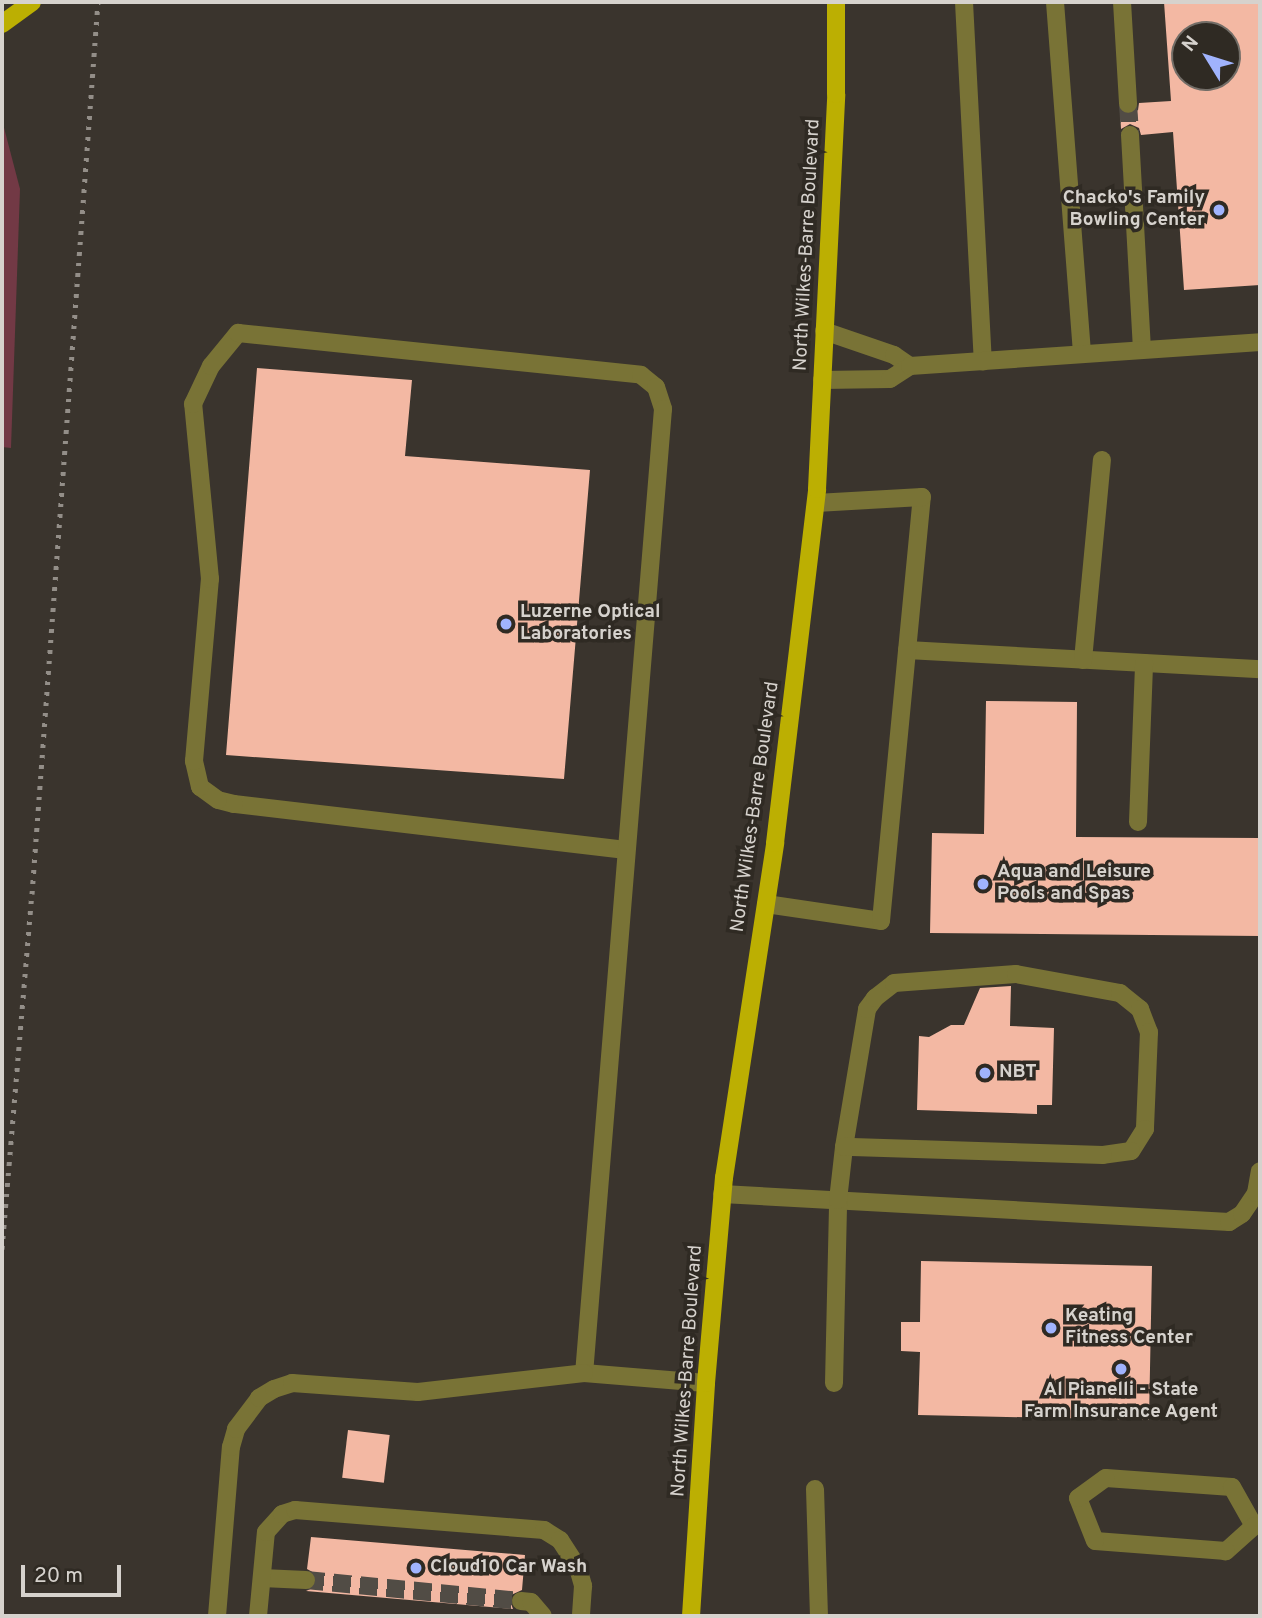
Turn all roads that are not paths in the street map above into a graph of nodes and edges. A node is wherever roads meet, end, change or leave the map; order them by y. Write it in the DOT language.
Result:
graph roads {
  1 [pos="32,2"];
  2 [pos="836,2"];
  3 [pos="964,2"];
  4 [pos="1055,2"];
  5 [pos="1122,2"];
  6 [pos="2,24"];
  7 [pos="1128,104"];
  8 [pos="1130,135"];
  9 [pos="824,331"];
  10 [pos="1260,342"];
  11 [pos="1143,350"];
  12 [pos="1082,354"];
  13 [pos="983,361"];
  14 [pos="910,366"];
  15 [pos="822,380"];
  16 [pos="1102,460"];
  17 [pos="816,503"];
  18 [pos="908,650"];
  19 [pos="1083,660"];
  20 [pos="1144,663"];
  21 [pos="1260,669"];
  22 [pos="1138,822"];
  23 [pos="626,850"];
  24 [pos="766,904"];
  25 [pos="844,1147"];
  26 [pos="1260,1171"];
  27 [pos="722,1194"];
  28 [pos="838,1200"];
  29 [pos="584,1373"];
  30 [pos="706,1383"];
  31 [pos="834,1383"];
  32 [pos="816,1489"];
  33 [pos="1257,1529"];
  34 [pos="261,1578"];
  35 [pos="306,1580"];
  36 [pos="521,1601"];
  37 [pos="217,1616"];
  38 [pos="258,1616"];
  39 [pos="543,1616"];
  40 [pos="580,1616"];
  41 [pos="691,1616"];
  42 [pos="819,1616"];
  1 -- 6 [label="main road"];
  2 -- 9 [label="main road, North Wilkes-Barre Boulevard"];
  3 -- 13 [label="lane"];
  4 -- 12 [label="lane"];
  5 -- 7 [label="lane"];
  8 -- 11 [label="lane"];
  9 -- 14 [label="lane"];
  9 -- 15 [label="main road, North Wilkes-Barre Boulevard"];
  10 -- 11 [label="lane"];
  11 -- 12 [label="lane"];
  12 -- 13 [label="lane"];
  13 -- 14 [label="lane"];
  14 -- 15 [label="lane"];
  15 -- 17 [label="main road, North Wilkes-Barre Boulevard"];
  16 -- 19 [label="lane"];
  17 -- 18 [label="lane"];
  17 -- 24 [label="main road, North Wilkes-Barre Boulevard"];
  18 -- 19 [label="lane"];
  18 -- 24 [label="lane"];
  19 -- 20 [label="lane"];
  20 -- 21 [label="lane"];
  20 -- 22 [label="lane"];
  23 -- 23 [label="lane"];
  23 -- 29 [label="lane"];
  24 -- 27 [label="main road, North Wilkes-Barre Boulevard"];
  25 -- 25 [label="lane"];
  25 -- 28 [label="lane"];
  26 -- 28 [label="lane"];
  27 -- 28 [label="lane"];
  27 -- 30 [label="main road, North Wilkes-Barre Boulevard"];
  28 -- 31 [label="lane"];
  29 -- 30 [label="lane"];
  29 -- 37 [label="lane"];
  30 -- 41 [label="main road, North Wilkes-Barre Boulevard"];
  32 -- 42 [label="lane"];
  33 -- 33 [label="lane"];
  34 -- 35 [label="lane"];
  34 -- 38 [label="lane"];
  34 -- 40 [label="lane"];
  36 -- 39 [label="lane"];
}
